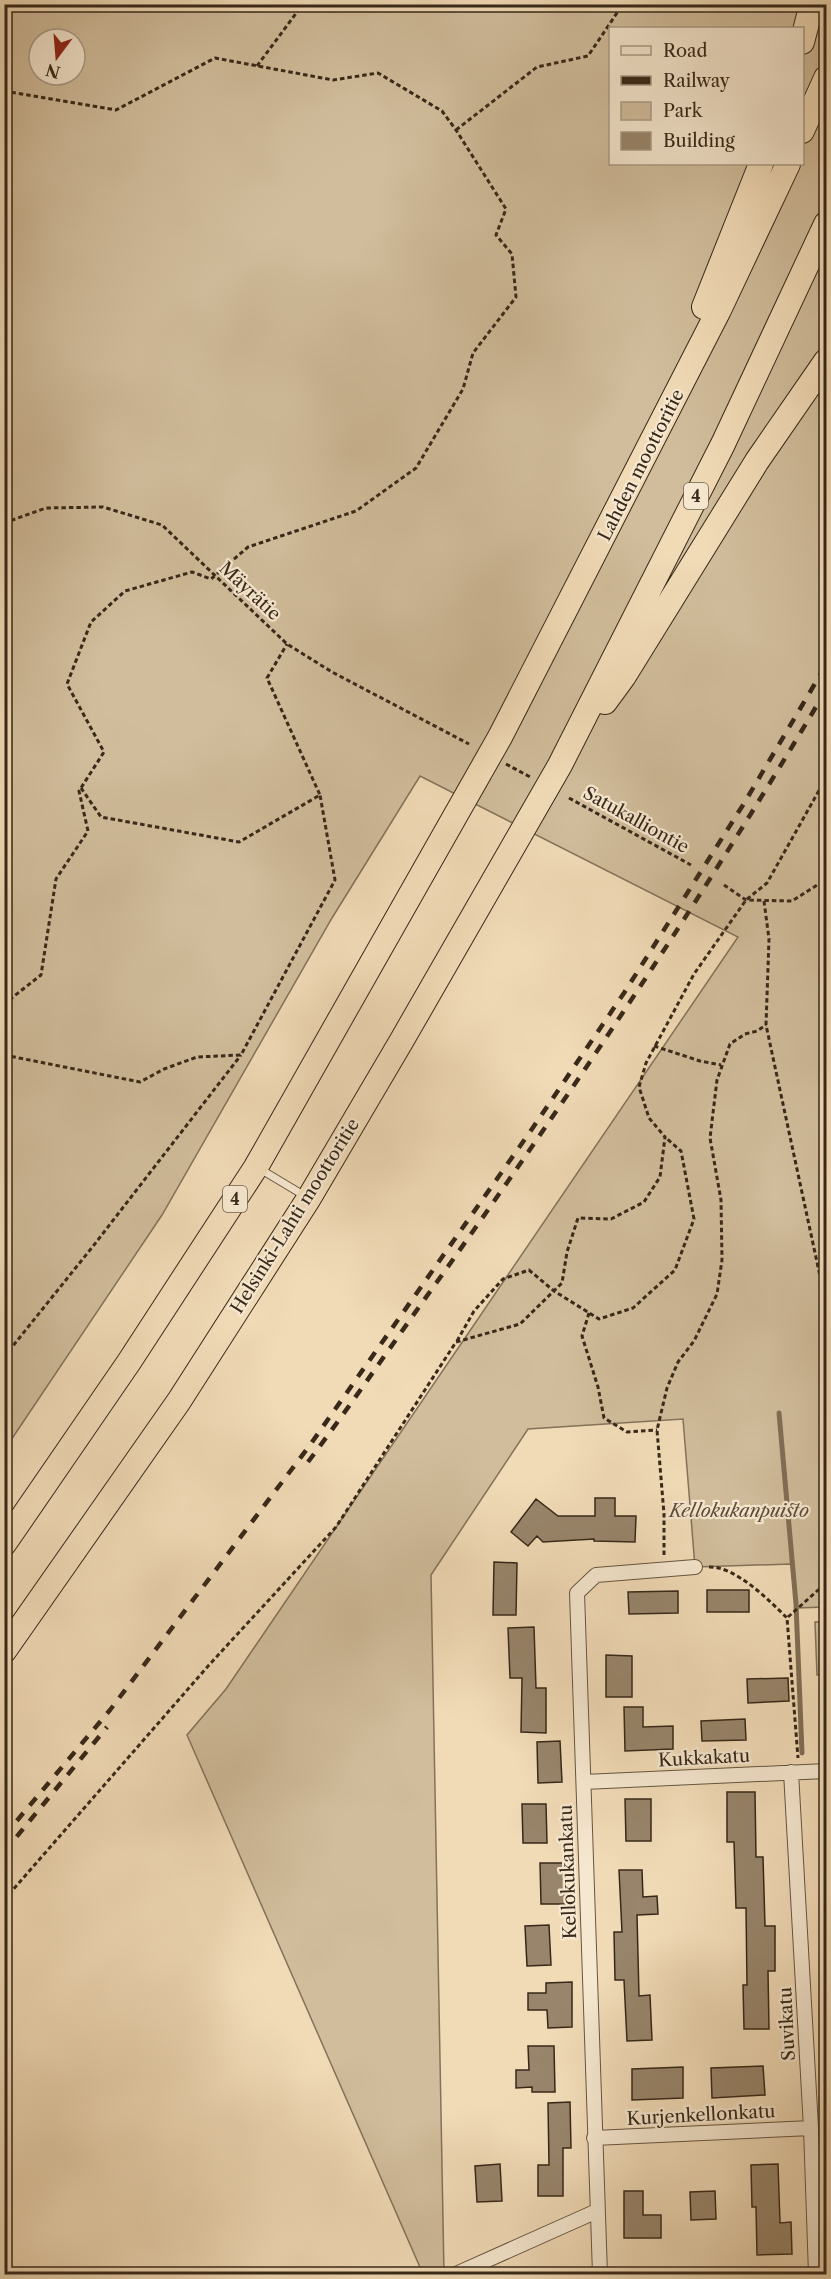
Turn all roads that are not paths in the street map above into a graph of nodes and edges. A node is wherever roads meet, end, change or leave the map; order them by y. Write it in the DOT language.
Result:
graph roads {
  1 [pos="812,4"];
  2 [pos="804,34"];
  3 [pos="826,78"];
  4 [pos="804,127"];
  5 [pos="761,165"];
  6 [pos="788,165"];
  7 [pos="826,224"];
  8 [pos="826,362"];
  9 [pos="637,473"];
  10 [pos="560,765"];
  11 [pos="256,1167"];
  12 [pos="309,1198"];
  13 [pos="4,1544"];
  14 [pos="695,1567"];
  15 [pos="4,1651"];
  16 [pos="826,1771"];
  17 [pos="795,1772"];
  18 [pos="584,1782"];
  19 [pos="811,2128"];
  20 [pos="594,2138"];
  21 [pos="597,2211"];
  22 [pos="456,2274"];
  23 [pos="600,2274"];
  24 [pos="816,2274"];
  1 -- 2 [label="highway"];
  3 -- 4 [label="highway"];
  5 -- 9 [label="highway"];
  6 -- 9 [label="highway, Lahden moottoritie / 4"];
  7 -- 10 [label="highway, 4"];
  8 -- 10 [label="highway"];
  9 -- 11 [label="highway, Lahden moottoritie / 4"];
  10 -- 12 [label="highway, Helsinki-Lahti moottoritie / 4"];
  11 -- 12 [label="lane"];
  11 -- 13 [label="highway, 4"];
  12 -- 15 [label="highway, Helsinki-Lahti moottoritie / 4"];
  14 -- 18 [label="street, Kellokukankatu"];
  16 -- 17 [label="street, Kukkakatu"];
  17 -- 18 [label="street, Kukkakatu"];
  17 -- 19 [label="street, Suvikatu"];
  18 -- 20 [label="street, Kellokukankatu"];
  19 -- 20 [label="street, Kurjenkellonkatu"];
  19 -- 24 [label="street, Suvikatu"];
  20 -- 21 [label="street, Kellokukankatu"];
  21 -- 22 [label="street"];
  21 -- 23 [label="street, Kellokukankatu"];
}
